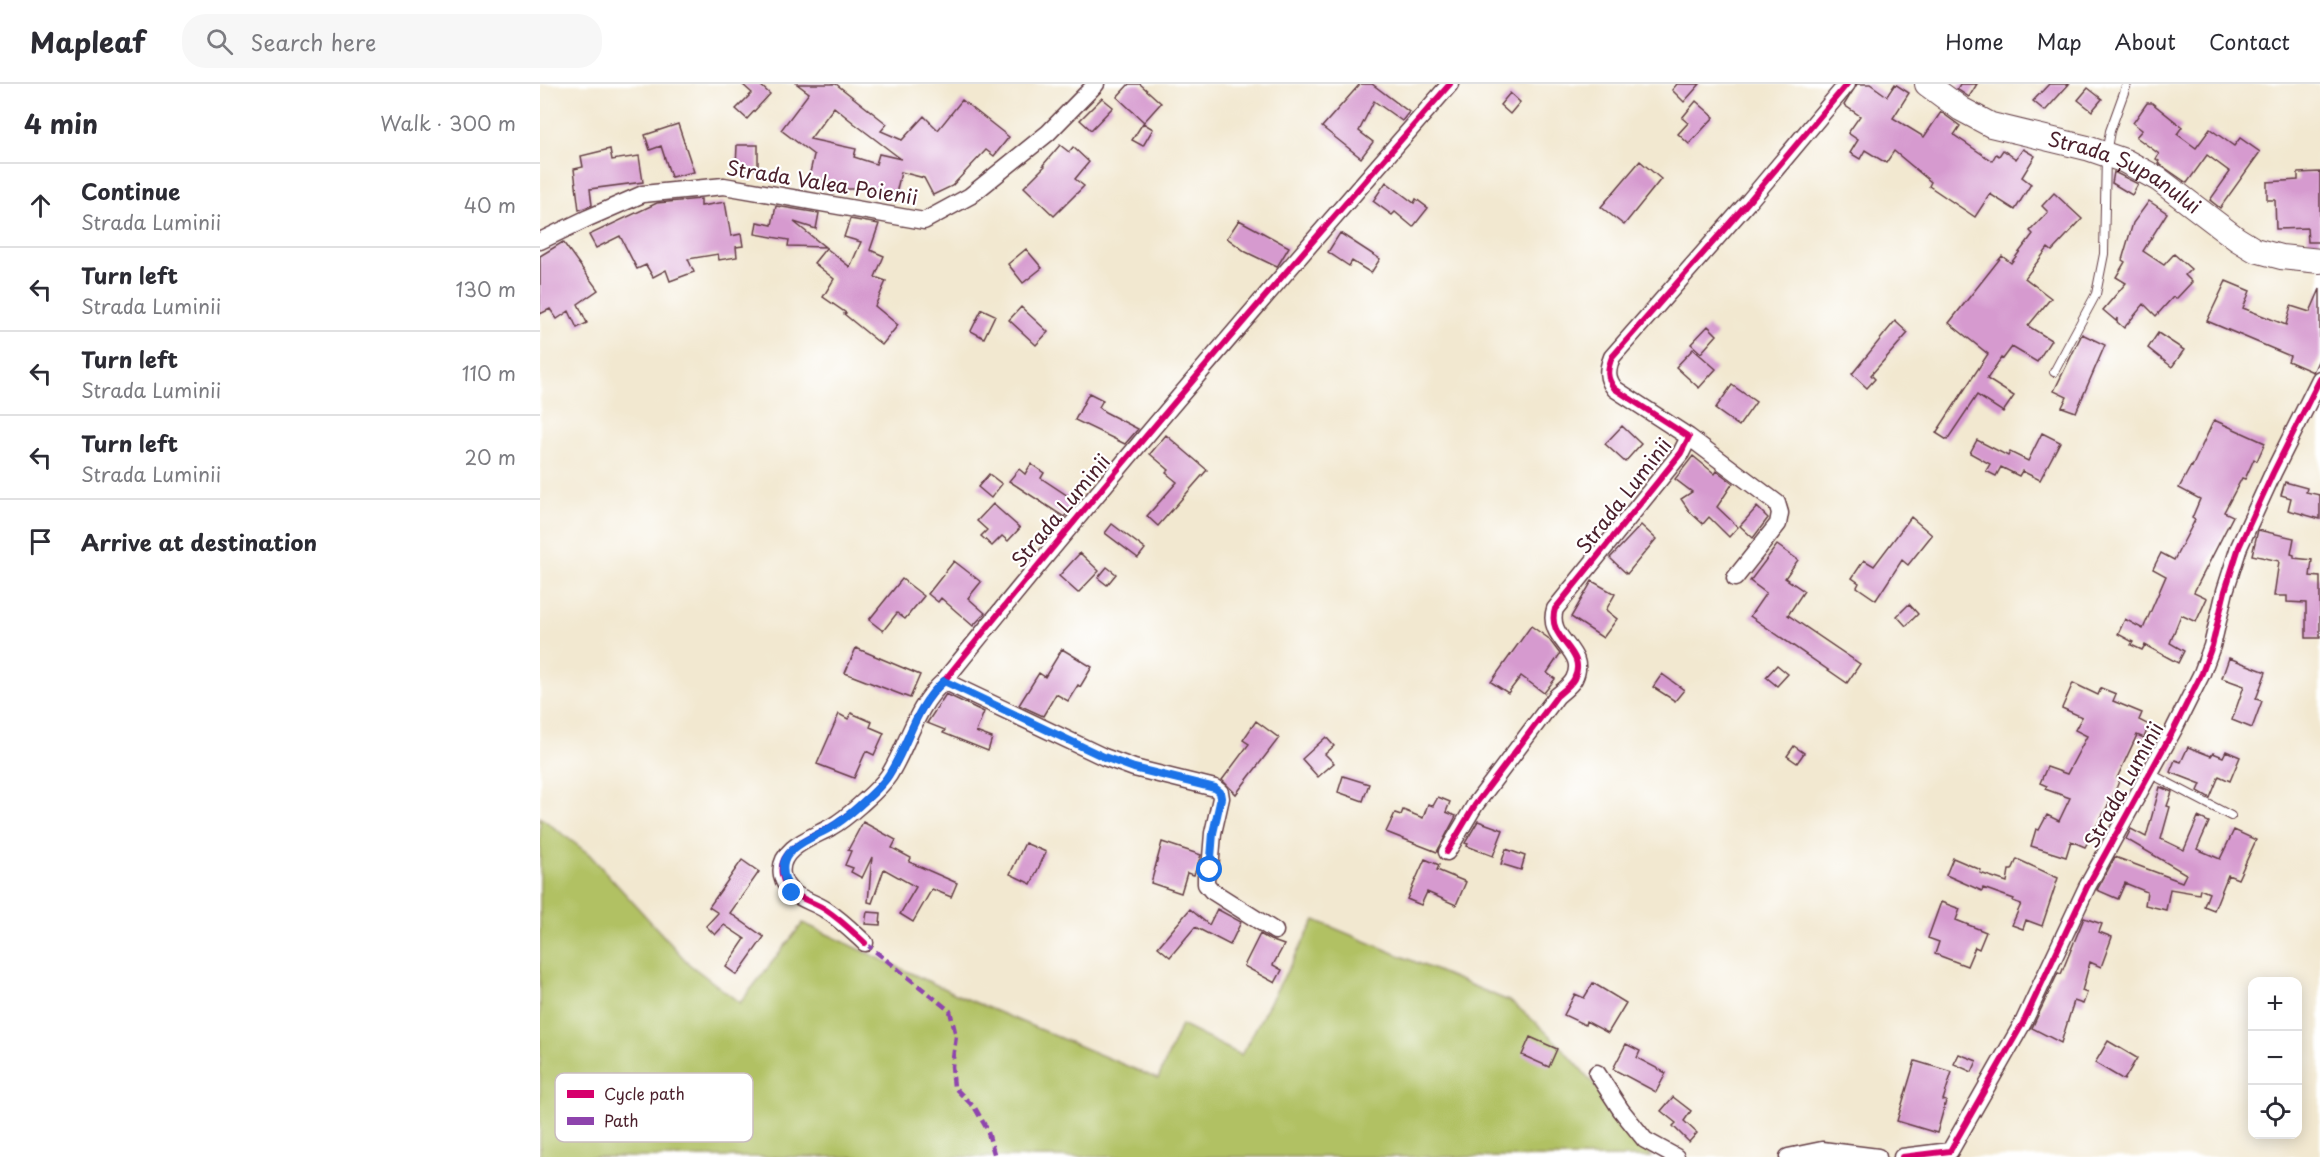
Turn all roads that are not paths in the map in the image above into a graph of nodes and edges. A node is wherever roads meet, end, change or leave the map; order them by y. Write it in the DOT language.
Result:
graph roads {
  1 [pos="1096,84"];
  2 [pos="1450,84"];
  3 [pos="1847,84"];
  4 [pos="1926,84"];
  5 [pos="2127,84"];
  6 [pos="2106,154"];
  7 [pos="540,242"];
  8 [pos="2320,261"];
  9 [pos="2054,372"];
  10 [pos="2320,379"];
  11 [pos="1689,437"];
  12 [pos="1735,578"];
  13 [pos="944,681"];
  14 [pos="2150,773"];
  15 [pos="2231,816"];
  16 [pos="1447,852"];
  17 [pos="1275,931"];
  18 [pos="865,943"];
  19 [pos="1597,1073"];
  20 [pos="1951,1154"];
  21 [pos="1676,1157"];
  22 [pos="1788,1157"];
  23 [pos="1878,1157"];
  24 [pos="1902,1157"];
  1 -- 7 [label="street, Strada Valea Poienii"];
  2 -- 13 [label="street, Strada Luminii"];
  3 -- 11 [label="street, Strada Luminii"];
  4 -- 6 [label="street, Strada Șupanului"];
  5 -- 6 [label="lane"];
  6 -- 8 [label="street, Strada Șupanului"];
  6 -- 9 [label="lane"];
  10 -- 14 [label="street, Strada Luminii"];
  11 -- 12 [label="street, Strada Luminii"];
  11 -- 16 [label="street, Strada Luminii"];
  13 -- 17 [label="street"];
  13 -- 18 [label="street, Strada Luminii"];
  14 -- 15 [label="lane"];
  14 -- 20 [label="street, Strada Luminii"];
  19 -- 21 [label="street"];
  20 -- 24 [label="street, Strada Luminii"];
  22 -- 23 [label="street"];
}
